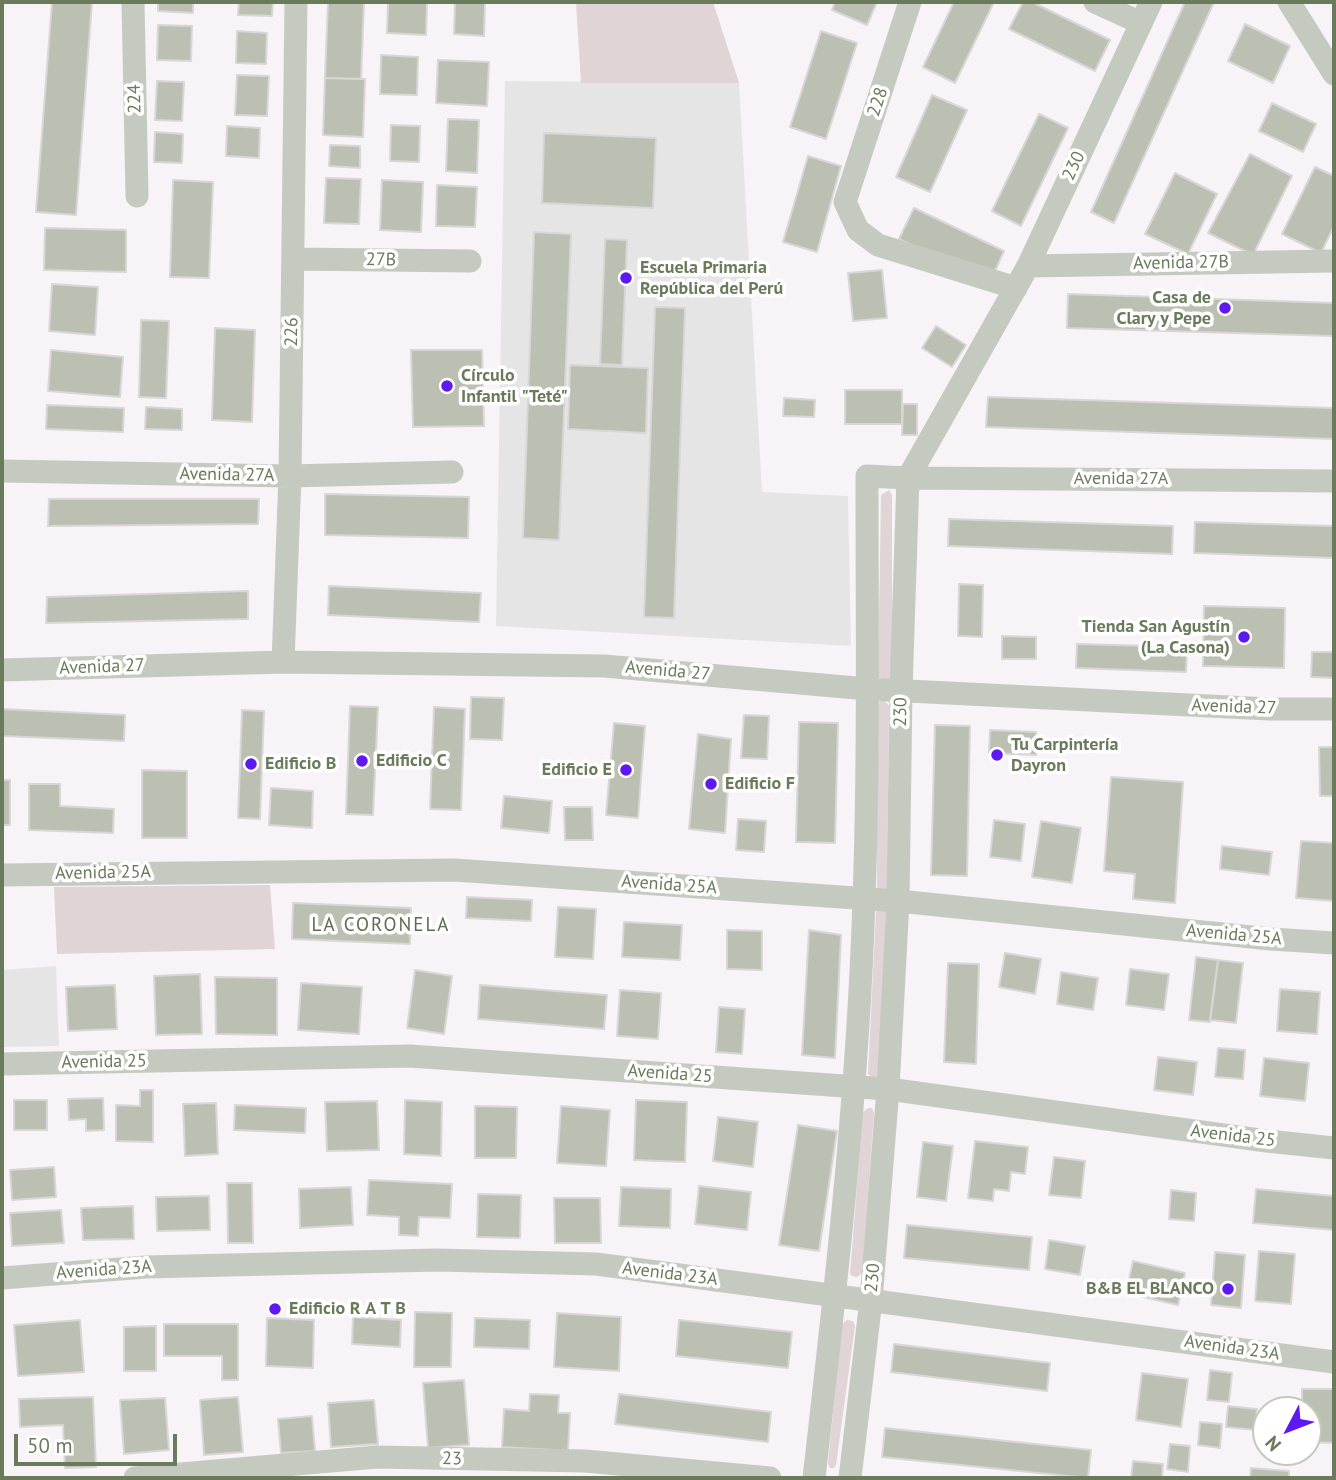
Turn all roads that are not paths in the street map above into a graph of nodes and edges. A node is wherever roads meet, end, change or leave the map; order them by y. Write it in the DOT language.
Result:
graph roads {
  1 [pos="133,2"];
  2 [pos="296,2"];
  3 [pos="910,2"];
  4 [pos="1095,2"];
  5 [pos="1151,2"];
  6 [pos="1289,2"];
  7 [pos="1141,23"];
  8 [pos="1334,74"];
  9 [pos="137,196"];
  10 [pos="293,259"];
  11 [pos="470,261"];
  12 [pos="1334,261"];
  13 [pos="1028,266"];
  14 [pos="1016,288"];
  15 [pos="2,471"];
  16 [pos="452,472"];
  17 [pos="867,475"];
  18 [pos="290,476"];
  19 [pos="908,478"];
  20 [pos="1334,481"];
  21 [pos="283,662"];
  22 [pos="2,670"];
  23 [pos="868,690"];
  24 [pos="901,691"];
  25 [pos="1334,709"];
  26 [pos="2,875"];
  27 [pos="864,899"];
  28 [pos="898,901"];
  29 [pos="1334,943"];
  30 [pos="2,1064"];
  31 [pos="854,1086"];
  32 [pos="888,1089"];
  33 [pos="1334,1148"];
  34 [pos="2,1278"];
  35 [pos="835,1296"];
  36 [pos="871,1300"];
  37 [pos="1334,1362"];
  38 [pos="135,1478"];
  39 [pos="770,1478"];
  40 [pos="814,1478"];
  41 [pos="850,1478"];
  1 -- 9 [label="street, 224"];
  2 -- 10 [label="street, 226"];
  3 -- 14 [label="street, 228"];
  4 -- 7 [label="street"];
  5 -- 7 [label="street, 230"];
  6 -- 8 [label="street"];
  7 -- 13 [label="street, 230"];
  10 -- 11 [label="street, 27B"];
  10 -- 18 [label="street, 226"];
  12 -- 13 [label="street, Avenida 27B"];
  13 -- 14 [label="street, 230"];
  14 -- 19 [label="street, 230"];
  15 -- 18 [label="street, Avenida 27A"];
  16 -- 18 [label="street, Avenida 27A"];
  17 -- 19 [label="street, Avenida 27A"];
  17 -- 23 [label="street, 230"];
  18 -- 21 [label="street, 226"];
  19 -- 20 [label="street, Avenida 27A"];
  19 -- 24 [label="street, 230"];
  21 -- 22 [label="street, Avenida 27"];
  21 -- 23 [label="street, Avenida 27"];
  23 -- 24 [label="street, Avenida 27"];
  23 -- 27 [label="street, 230"];
  24 -- 25 [label="street, Avenida 27"];
  24 -- 28 [label="street, 230"];
  26 -- 27 [label="street, Avenida 25A"];
  27 -- 28 [label="street, Avenida 25A"];
  27 -- 31 [label="street, 230"];
  28 -- 29 [label="street, Avenida 25A"];
  28 -- 32 [label="street, 230"];
  30 -- 31 [label="street, Avenida 25"];
  31 -- 32 [label="street, Avenida 25"];
  31 -- 35 [label="street, 230"];
  32 -- 33 [label="street, Avenida 25"];
  32 -- 36 [label="street, 230"];
  34 -- 35 [label="street, Avenida 23A"];
  35 -- 36 [label="street, Avenida 23A"];
  35 -- 40 [label="street, 230"];
  36 -- 37 [label="street, Avenida 23A"];
  36 -- 41 [label="street, 230"];
  38 -- 39 [label="street, 23"];
}
